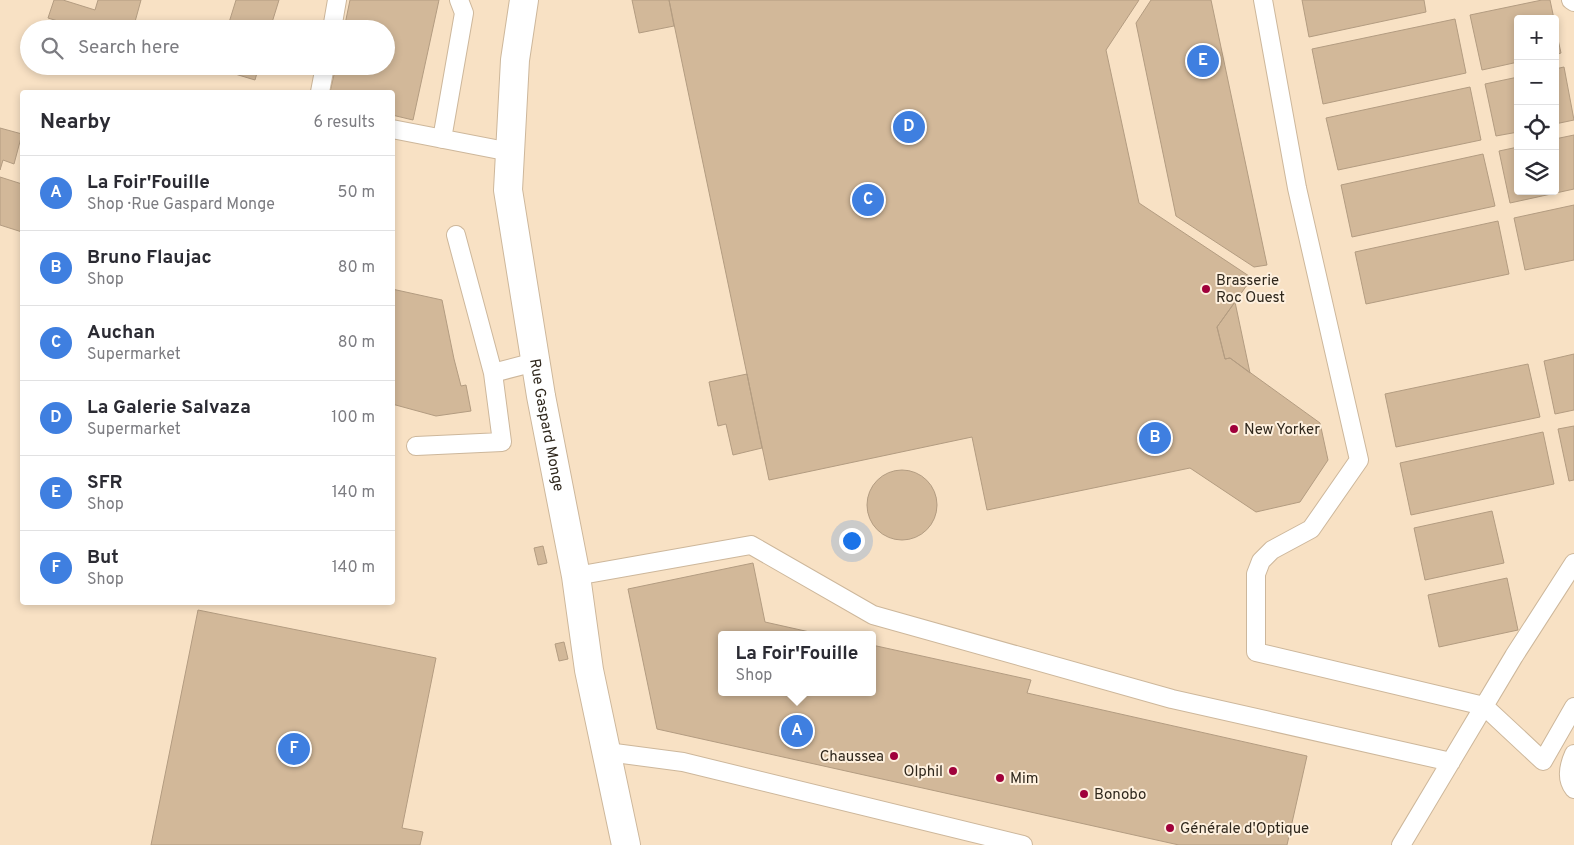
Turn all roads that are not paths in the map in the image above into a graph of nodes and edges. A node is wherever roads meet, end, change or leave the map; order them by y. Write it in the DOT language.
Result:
graph roads {
  1 [pos="337,0"];
  2 [pos="458,0"];
  3 [pos="524,0"];
  4 [pos="1263,0"];
  5 [pos="334,20"];
  6 [pos="323,75"];
  7 [pos="320,90"];
  8 [pos="395,130"];
  9 [pos="442,138"];
  10 [pos="510,152"];
  11 [pos="456,235"];
  12 [pos="535,362"];
  13 [pos="494,373"];
  14 [pos="416,446"];
  15 [pos="1574,564"];
  16 [pos="576,576"];
  17 [pos="1484,706"];
  18 [pos="1574,708"];
  19 [pos="607,752"];
  20 [pos="1574,754"];
  21 [pos="1451,762"];
  22 [pos="1574,789"];
  23 [pos="626,845"];
  24 [pos="1023,845"];
  25 [pos="1401,845"];
  1 -- 5 [label="lane"];
  2 -- 9 [label="lane"];
  3 -- 10 [label="street, Rue Gaspard Monge"];
  4 -- 17 [label="lane"];
  6 -- 7 [label="lane"];
  8 -- 9 [label="lane"];
  9 -- 10 [label="lane"];
  10 -- 12 [label="street, Rue Gaspard Monge"];
  11 -- 13 [label="lane"];
  12 -- 13 [label="lane"];
  12 -- 16 [label="street, Rue Gaspard Monge"];
  13 -- 14 [label="lane"];
  15 -- 17 [label="lane"];
  16 -- 19 [label="street, Rue Gaspard Monge"];
  16 -- 21 [label="lane"];
  17 -- 18 [label="lane"];
  17 -- 21 [label="lane"];
  19 -- 23 [label="street, Rue Gaspard Monge"];
  19 -- 24 [label="lane"];
  20 -- 22 [label="lane"];
  21 -- 25 [label="lane"];
}
